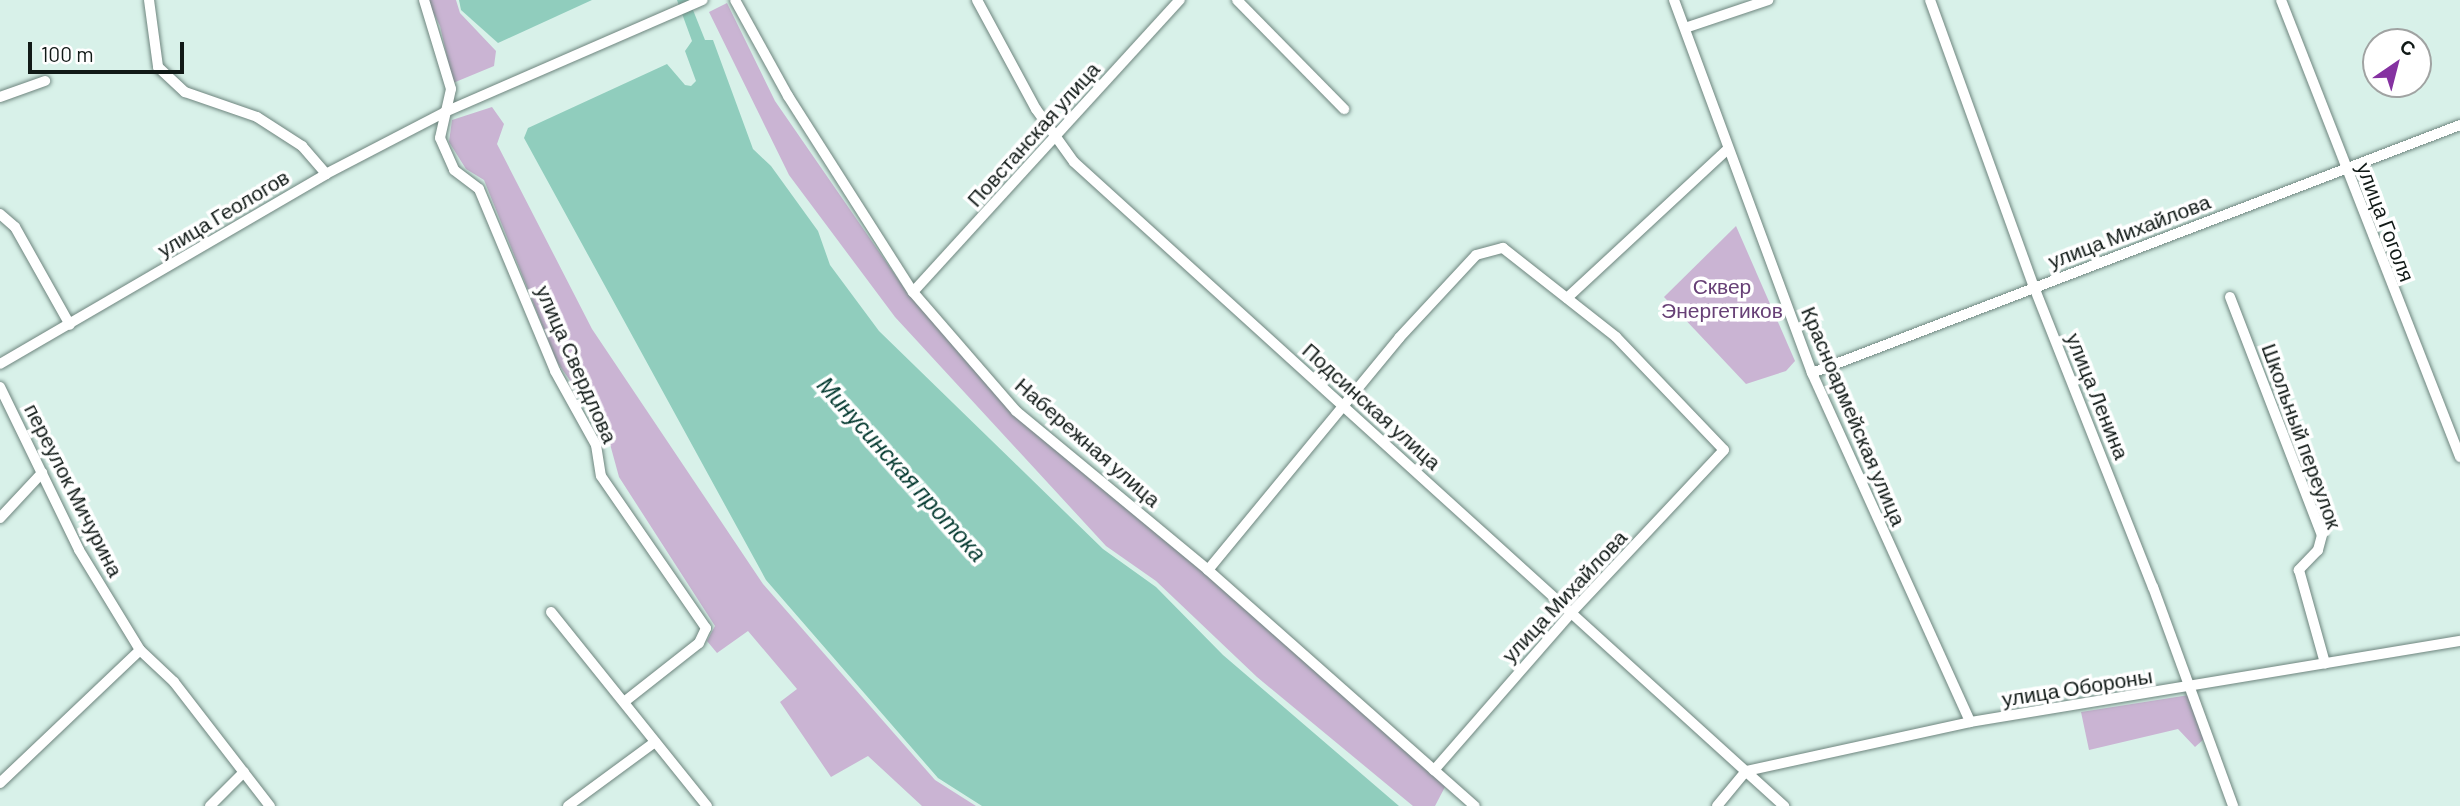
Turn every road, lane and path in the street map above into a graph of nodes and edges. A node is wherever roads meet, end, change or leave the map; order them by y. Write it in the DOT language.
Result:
graph roads {
  1 [pos="149,0"];
  2 [pos="424,0"];
  3 [pos="703,0"];
  4 [pos="735,0"];
  5 [pos="976,0"];
  6 [pos="1180,0"];
  7 [pos="1237,0"];
  8 [pos="1674,0"];
  9 [pos="1768,0"];
  10 [pos="1930,0"];
  11 [pos="2281,0"];
  12 [pos="1685,28"];
  13 [pos="45,81"];
  14 [pos="0,97"];
  15 [pos="1344,108"];
  16 [pos="445,112"];
  17 [pos="2460,125"];
  18 [pos="1057,138"];
  19 [pos="1728,149"];
  20 [pos="2345,171"];
  21 [pos="326,174"];
  22 [pos="0,214"];
  23 [pos="2034,287"];
  24 [pos="913,292"];
  25 [pos="2230,297"];
  26 [pos="1567,298"];
  27 [pos="70,325"];
  28 [pos="0,363"];
  29 [pos="1812,373"];
  30 [pos="0,387"];
  31 [pos="1343,406"];
  32 [pos="2460,457"];
  33 [pos="42,473"];
  34 [pos="0,517"];
  35 [pos="1208,570"];
  36 [pos="551,612"];
  37 [pos="1572,612"];
  38 [pos="2460,641"];
  39 [pos="140,650"];
  40 [pos="2325,663"];
  41 [pos="2191,689"];
  42 [pos="624,702"];
  43 [pos="1970,722"];
  44 [pos="655,742"];
  45 [pos="1434,770"];
  46 [pos="1746,771"];
  47 [pos="244,772"];
  48 [pos="0,783"];
  49 [pos="210,806"];
  50 [pos="270,806"];
  51 [pos="568,806"];
  52 [pos="707,806"];
  53 [pos="1475,806"];
  54 [pos="1717,806"];
  55 [pos="1784,806"];
  56 [pos="2233,806"];
  1 -- 21 [label="street"];
  2 -- 16 [label="street, улица Свердлова"];
  3 -- 16 [label="street, улица Геологов"];
  4 -- 24 [label="street, Набережная улица"];
  5 -- 18 [label="street, Подсинская улица"];
  6 -- 18 [label="street, Повстанская улица"];
  7 -- 15 [label="street"];
  8 -- 12 [label="street, Красноармейская улица"];
  9 -- 12 [label="street"];
  10 -- 23 [label="street, улица Ленина"];
  11 -- 20 [label="street, улица Гоголя"];
  12 -- 19 [label="street, Красноармейская улица"];
  13 -- 14 [label="street"];
  16 -- 21 [label="street, улица Геологов"];
  16 -- 42 [label="street, улица Свердлова"];
  17 -- 20 [label="street, улица Михайлова"];
  18 -- 24 [label="street, Повстанская улица"];
  18 -- 31 [label="street, Подсинская улица"];
  19 -- 26 [label="street"];
  19 -- 29 [label="street, Красноармейская улица"];
  20 -- 23 [label="street, улица Михайлова"];
  20 -- 32 [label="street, улица Гоголя"];
  21 -- 27 [label="street, улица Геологов"];
  22 -- 27 [label="street"];
  23 -- 29 [label="street, улица Михайлова"];
  23 -- 41 [label="street, улица Ленина"];
  24 -- 35 [label="street, Набережная улица"];
  25 -- 40 [label="street, Школьный переулок"];
  26 -- 31 [label="street"];
  26 -- 37 [label="street, улица Михайлова"];
  27 -- 28 [label="street, улица Геологов"];
  29 -- 43 [label="street, Красноармейская улица"];
  30 -- 33 [label="street, переулок Мичурина"];
  31 -- 35 [label="street"];
  31 -- 37 [label="street, Подсинская улица"];
  33 -- 34 [label="street"];
  33 -- 39 [label="street, переулок Мичурина"];
  35 -- 45 [label="street, Набережная улица"];
  36 -- 42 [label="street"];
  37 -- 45 [label="street, улица Михайлова"];
  37 -- 46 [label="street, Подсинская улица"];
  38 -- 40 [label="street, улица Обороны"];
  39 -- 47 [label="street, переулок Мичурина"];
  39 -- 48 [label="street"];
  40 -- 41 [label="street, улица Обороны"];
  41 -- 43 [label="street, улица Обороны"];
  41 -- 56 [label="street, улица Ленина"];
  42 -- 44 [label="street"];
  43 -- 46 [label="street, улица Обороны"];
  44 -- 51 [label="street"];
  44 -- 52 [label="street"];
  45 -- 53 [label="street, Набережная улица"];
  46 -- 54 [label="street"];
  46 -- 55 [label="street, Подсинская улица"];
  47 -- 49 [label="street"];
  47 -- 50 [label="street, переулок Мичурина"];
}
